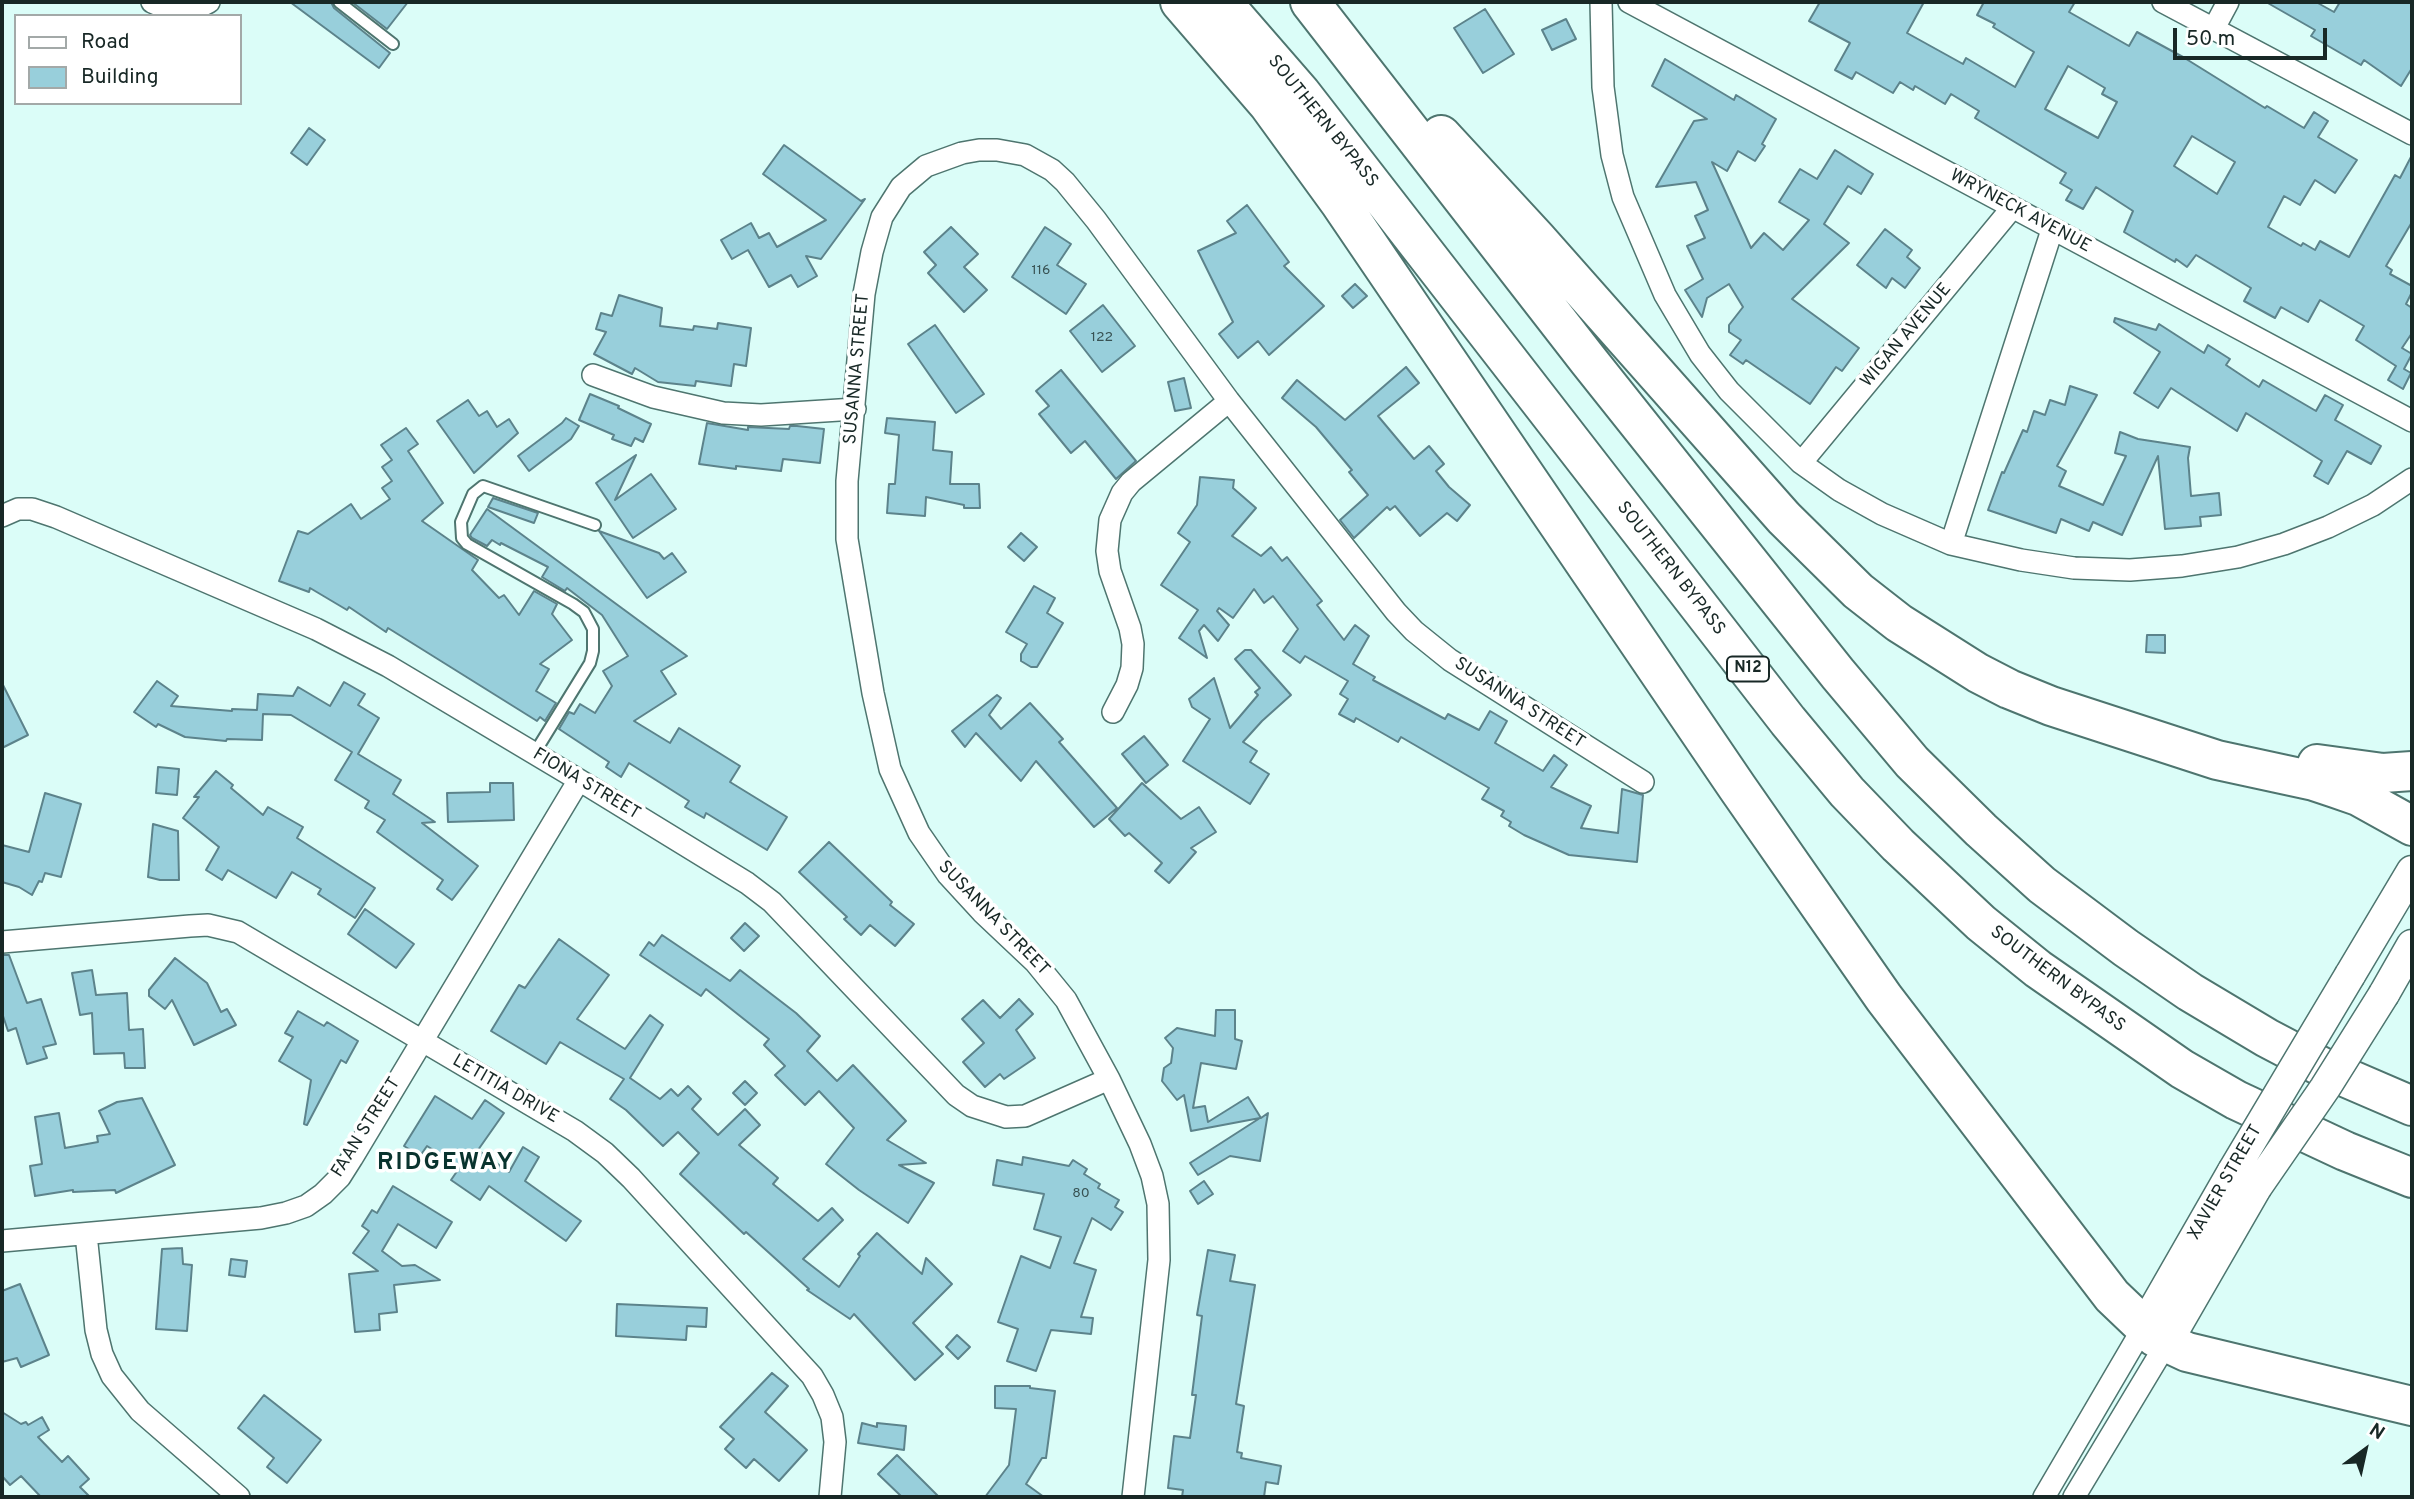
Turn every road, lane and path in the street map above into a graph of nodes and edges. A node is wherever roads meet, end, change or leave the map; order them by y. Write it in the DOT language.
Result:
graph roads {
  1 [pos="152,2"];
  2 [pos="209,2"];
  3 [pos="340,2"];
  4 [pos="1180,2"];
  5 [pos="1222,2"];
  6 [pos="1601,2"];
  7 [pos="1629,2"];
  8 [pos="2163,2"];
  9 [pos="2228,2"];
  10 [pos="1321,15"];
  11 [pos="2213,30"];
  12 [pos="393,44"];
  13 [pos="2412,134"];
  14 [pos="2012,208"];
  15 [pos="2052,230"];
  16 [pos="593,375"];
  17 [pos="1229,401"];
  18 [pos="855,409"];
  19 [pos="2412,421"];
  20 [pos="1801,463"];
  21 [pos="2412,479"];
  22 [pos="2,516"];
  23 [pos="595,525"];
  24 [pos="1951,544"];
  25 [pos="1112,712"];
  26 [pos="2162,742"];
  27 [pos="534,754"];
  28 [pos="2412,771"];
  29 [pos="579,780"];
  30 [pos="1643,782"];
  31 [pos="2412,826"];
  32 [pos="2412,871"];
  33 [pos="2,942"];
  34 [pos="2412,945"];
  35 [pos="421,1040"];
  36 [pos="1109,1079"];
  37 [pos="2412,1106"];
  38 [pos="2412,1178"];
  39 [pos="86,1234"];
  40 [pos="2,1241"];
  41 [pos="2155,1336"];
  42 [pos="2412,1406"];
  43 [pos="239,1497"];
  44 [pos="830,1497"];
  45 [pos="1133,1497"];
  46 [pos="2044,1497"];
  47 [pos="2074,1497"];
  1 -- 2 [label="street"];
  3 -- 12 [label="lane"];
  4 -- 41 [label="highway"];
  5 -- 38 [label="highway, SOUTHERN BYPASS / N12"];
  6 -- 20 [label="street"];
  7 -- 14 [label="street, WRYNECK AVENUE"];
  8 -- 11 [label="street"];
  9 -- 11 [label="street"];
  10 -- 26 [label="highway"];
  10 -- 37 [label="highway"];
  11 -- 13 [label="street"];
  14 -- 15 [label="street, WRYNECK AVENUE"];
  14 -- 20 [label="street, WIGAN AVENUE"];
  15 -- 19 [label="street, WRYNECK AVENUE"];
  15 -- 24 [label="street"];
  16 -- 18 [label="street"];
  17 -- 18 [label="street, SUSANNA STREET"];
  17 -- 25 [label="street"];
  17 -- 30 [label="street, SUSANNA STREET"];
  18 -- 36 [label="street, SUSANNA STREET"];
  20 -- 24 [label="street"];
  21 -- 24 [label="street"];
  22 -- 27 [label="street, FIONA STREET"];
  23 -- 27 [label="lane"];
  26 -- 28 [label="highway"];
  26 -- 31 [label="highway"];
  27 -- 29 [label="street, FIONA STREET"];
  29 -- 35 [label="street, FAAN STREET"];
  29 -- 36 [label="street, FIONA STREET"];
  32 -- 41 [label="main road, XAVIER STREET, bridge"];
  33 -- 35 [label="street, LETITIA DRIVE"];
  34 -- 41 [label="main road, XAVIER STREET, bridge"];
  35 -- 39 [label="street, FAAN STREET"];
  35 -- 44 [label="street, LETITIA DRIVE"];
  36 -- 45 [label="street, SUSANNA STREET"];
  39 -- 40 [label="street, FAAN STREET"];
  39 -- 43 [label="street"];
  41 -- 42 [label="highway"];
  41 -- 46 [label="street, XAVIER STREET"];
  41 -- 47 [label="street, XAVIER STREET"];
}
